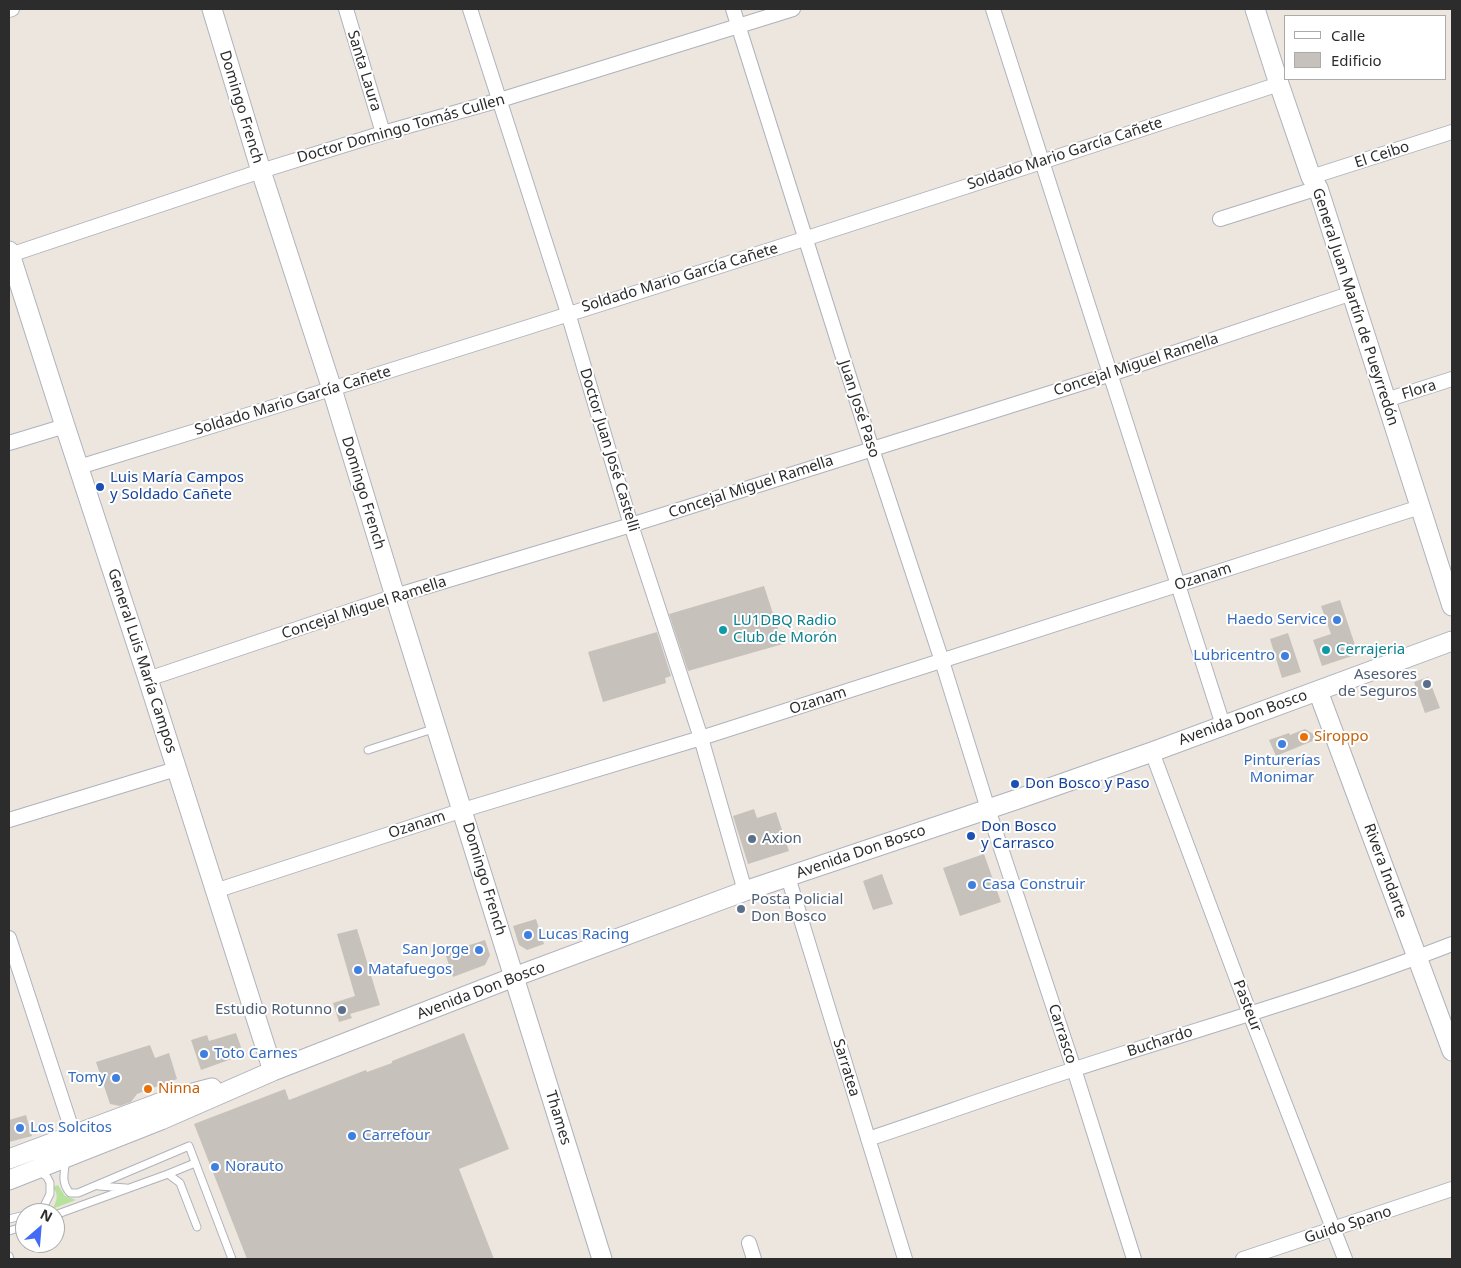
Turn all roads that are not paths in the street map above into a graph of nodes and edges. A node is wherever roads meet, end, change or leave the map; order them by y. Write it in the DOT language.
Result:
graph roads {
  1 [pos="212,9"];
  2 [pos="346,9"];
  3 [pos="470,9"];
  4 [pos="733,9"];
  5 [pos="793,9"];
  6 [pos="993,9"];
  7 [pos="1255,9"];
  8 [pos="739,26"];
  9 [pos="1279,84"];
  10 [pos="500,100"];
  11 [pos="1452,132"];
  12 [pos="383,133"];
  13 [pos="1043,162"];
  14 [pos="261,171"];
  15 [pos="1314,182"];
  16 [pos="1220,219"];
  17 [pos="806,239"];
  18 [pos="10,253"];
  19 [pos="1352,293"];
  20 [pos="568,313"];
  21 [pos="1111,374"];
  22 [pos="1452,379"];
  23 [pos="332,389"];
  24 [pos="1386,400"];
  25 [pos="65,426"];
  26 [pos="9,443"];
  27 [pos="872,449"];
  28 [pos="78,467"];
  29 [pos="1420,507"];
  30 [pos="631,525"];
  31 [pos="1178,585"];
  32 [pos="395,596"];
  33 [pos="1452,606"];
  34 [pos="1452,641"];
  35 [pos="942,661"];
  36 [pos="148,679"];
  37 [pos="1318,691"];
  38 [pos="1223,725"];
  39 [pos="437,728"];
  40 [pos="701,738"];
  41 [pos="368,750"];
  42 [pos="1152,752"];
  43 [pos="176,768"];
  44 [pos="463,810"];
  45 [pos="988,810"];
  46 [pos="9,820"];
  47 [pos="788,877"];
  48 [pos="215,891"];
  49 [pos="745,891"];
  50 [pos="9,938"];
  51 [pos="1452,944"];
  52 [pos="1418,958"];
  53 [pos="514,977"];
  54 [pos="1250,1014"];
  55 [pos="1452,1051"];
  56 [pos="1074,1069"];
  57 [pos="273,1071"];
  58 [pos="868,1139"];
  59 [pos="70,1147"];
  60 [pos="9,1159"];
  61 [pos="196,1163"];
  62 [pos="37,1169"];
  63 [pos="168,1174"];
  64 [pos="9,1180"];
  65 [pos="96,1186"];
  66 [pos="130,1188"];
  67 [pos="1452,1189"];
  68 [pos="46,1203"];
  69 [pos="65,1211"];
  70 [pos="197,1227"];
  71 [pos="1334,1229"];
  72 [pos="749,1243"];
  73 [pos="232,1259"];
  74 [pos="602,1259"];
  75 [pos="754,1259"];
  76 [pos="905,1259"];
  77 [pos="1134,1259"];
  78 [pos="1243,1259"];
  79 [pos="1345,1259"];
  1 -- 14 [label="main road, Domingo French"];
  2 -- 12 [label="street, Santa Laura"];
  3 -- 10 [label="street, Doctor Juan José Castelli"];
  4 -- 8 [label="street, Juan José Paso"];
  5 -- 8 [label="street, Doctor Domingo Tomás Cullen"];
  6 -- 13 [label="street"];
  7 -- 9 [label="main road, General Juan Martín de Pueyrredón"];
  8 -- 10 [label="street, Doctor Domingo Tomás Cullen"];
  8 -- 17 [label="street, Juan José Paso"];
  9 -- 13 [label="street, Soldado Mario García Cañete"];
  9 -- 15 [label="main road, General Juan Martín de Pueyrredón"];
  10 -- 12 [label="street, Doctor Domingo Tomás Cullen"];
  10 -- 20 [label="street, Doctor Juan José Castelli"];
  11 -- 15 [label="street, El Ceibo"];
  12 -- 14 [label="street, Doctor Domingo Tomás Cullen"];
  13 -- 17 [label="street, Soldado Mario García Cañete"];
  13 -- 21 [label="street"];
  14 -- 18 [label="street, Doctor Domingo Tomás Cullen"];
  14 -- 23 [label="main road, Domingo French"];
  15 -- 16 [label="street, El Ceibo"];
  15 -- 19 [label="main road, General Juan Martín de Pueyrredón"];
  17 -- 20 [label="street, Soldado Mario García Cañete"];
  17 -- 27 [label="street, Juan José Paso"];
  18 -- 25 [label="main road, General Luis María Campos"];
  19 -- 21 [label="street, Concejal Miguel Ramella"];
  19 -- 24 [label="main road, General Juan Martín de Pueyrredón"];
  20 -- 23 [label="street, Soldado Mario García Cañete"];
  20 -- 30 [label="street, Doctor Juan José Castelli"];
  21 -- 27 [label="street, Concejal Miguel Ramella"];
  21 -- 31 [label="street"];
  22 -- 24 [label="street, Flora"];
  23 -- 28 [label="street, Soldado Mario García Cañete"];
  23 -- 32 [label="main road, Domingo French"];
  24 -- 29 [label="main road, General Juan Martín de Pueyrredón"];
  25 -- 26 [label="street"];
  25 -- 28 [label="main road, General Luis María Campos"];
  27 -- 30 [label="street, Concejal Miguel Ramella"];
  27 -- 35 [label="street, Juan José Paso"];
  28 -- 36 [label="main road, General Luis María Campos"];
  29 -- 31 [label="street, Ozanam"];
  29 -- 33 [label="main road, General Juan Martín de Pueyrredón"];
  30 -- 32 [label="street, Concejal Miguel Ramella"];
  30 -- 40 [label="street, Doctor Juan José Castelli"];
  31 -- 35 [label="street, Ozanam"];
  31 -- 38 [label="street"];
  32 -- 36 [label="street, Concejal Miguel Ramella"];
  32 -- 39 [label="main road, Domingo French"];
  34 -- 37 [label="main road, Avenida Don Bosco"];
  35 -- 40 [label="street, Ozanam"];
  35 -- 45 [label="street, Juan José Paso"];
  36 -- 43 [label="main road, General Luis María Campos"];
  37 -- 38 [label="main road, Avenida Don Bosco"];
  37 -- 52 [label="main road, Rivera Indarte"];
  38 -- 42 [label="main road, Avenida Don Bosco"];
  39 -- 41 [label="lane"];
  39 -- 44 [label="main road, Domingo French"];
  40 -- 44 [label="street, Ozanam"];
  40 -- 49 [label="street, Doctor Juan José Castelli"];
  42 -- 45 [label="main road, Avenida Don Bosco"];
  42 -- 54 [label="street, Pasteur"];
  43 -- 46 [label="street"];
  43 -- 48 [label="main road, General Luis María Campos"];
  44 -- 48 [label="street, Ozanam"];
  44 -- 53 [label="main road, Domingo French"];
  45 -- 47 [label="main road, Avenida Don Bosco"];
  45 -- 56 [label="street, Carrasco"];
  47 -- 49 [label="main road, Avenida Don Bosco"];
  47 -- 58 [label="street, Sarratea"];
  48 -- 57 [label="main road, General Luis María Campos"];
  49 -- 53 [label="main road, Avenida Don Bosco"];
  50 -- 59 [label="street"];
  51 -- 52 [label="street, Buchardo"];
  52 -- 54 [label="street, Buchardo"];
  52 -- 55 [label="main road, Rivera Indarte"];
  53 -- 57 [label="main road, Avenida Don Bosco"];
  53 -- 74 [label="main road, Thames"];
  54 -- 56 [label="street, Buchardo"];
  54 -- 71 [label="street, Pasteur"];
  56 -- 58 [label="street, Buchardo"];
  56 -- 77 [label="street, Carrasco"];
  57 -- 59 [label="main road, Avenida Don Bosco"];
  58 -- 76 [label="street, Sarratea"];
  59 -- 60 [label="main road, Avenida Don Bosco"];
  59 -- 62 [label="main road, Avenida Don Bosco"];
  59 -- 65 [label="lane"];
  61 -- 63 [label="lane"];
  61 -- 65 [label="lane"];
  61 -- 73 [label="lane"];
  62 -- 64 [label="main road, Avenida Don Bosco"];
  62 -- 68 [label="lane"];
  63 -- 66 [label="lane"];
  63 -- 70 [label="lane"];
  65 -- 66 [label="lane"];
  66 -- 69 [label="lane"];
  67 -- 71 [label="street, Guido Spano"];
  71 -- 78 [label="street, Guido Spano"];
  71 -- 79 [label="street, Pasteur"];
  72 -- 75 [label="street"];
}
